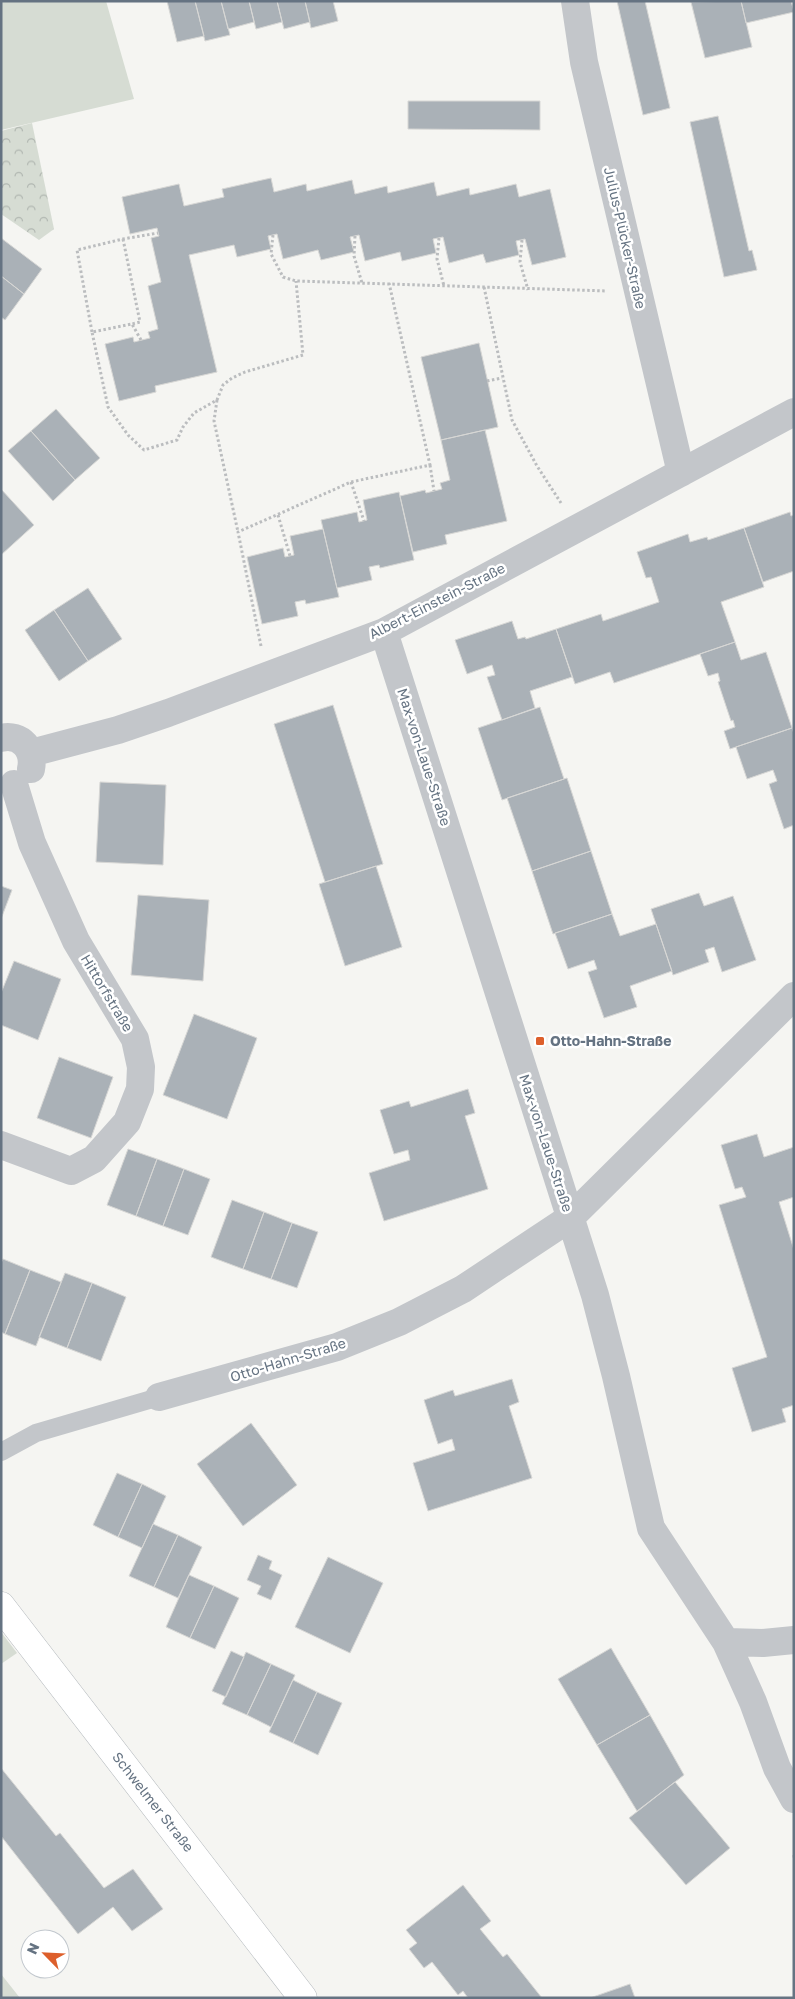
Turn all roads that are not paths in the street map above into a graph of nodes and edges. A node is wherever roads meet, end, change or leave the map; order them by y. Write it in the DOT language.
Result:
graph roads {
  1 [pos="575,1"];
  2 [pos="794,412"];
  3 [pos="681,473"];
  4 [pos="384,632"];
  5 [pos="1,738"];
  6 [pos="31,753"];
  7 [pos="8,784"];
  8 [pos="794,996"];
  9 [pos="1,1145"];
  10 [pos="570,1218"];
  11 [pos="159,1397"];
  12 [pos="1,1452"];
  13 [pos="1,1606"];
  14 [pos="794,1640"];
  15 [pos="726,1642"];
  16 [pos="794,1798"];
  17 [pos="303,1998"];
  1 -- 3 [label="street, Julius-Plücker-Straße"];
  2 -- 3 [label="street, Albert-Einstein-Straße"];
  3 -- 4 [label="street, Albert-Einstein-Straße"];
  4 -- 6 [label="street, Albert-Einstein-Straße"];
  4 -- 10 [label="street, Max-von-Laue-Straße"];
  5 -- 6 [label="street"];
  6 -- 7 [label="street"];
  7 -- 9 [label="street, Hittorfstraße"];
  8 -- 10 [label="street, Otto-Hahn-Straße"];
  10 -- 11 [label="street, Otto-Hahn-Straße"];
  10 -- 15 [label="street, Max-von-Laue-Straße"];
  11 -- 12 [label="lane, Otto-Hahn-Straße"];
  13 -- 17 [label="main road, Schwelmer Straße"];
  14 -- 15 [label="street"];
  15 -- 16 [label="street, Max-von-Laue-Straße"];
}
